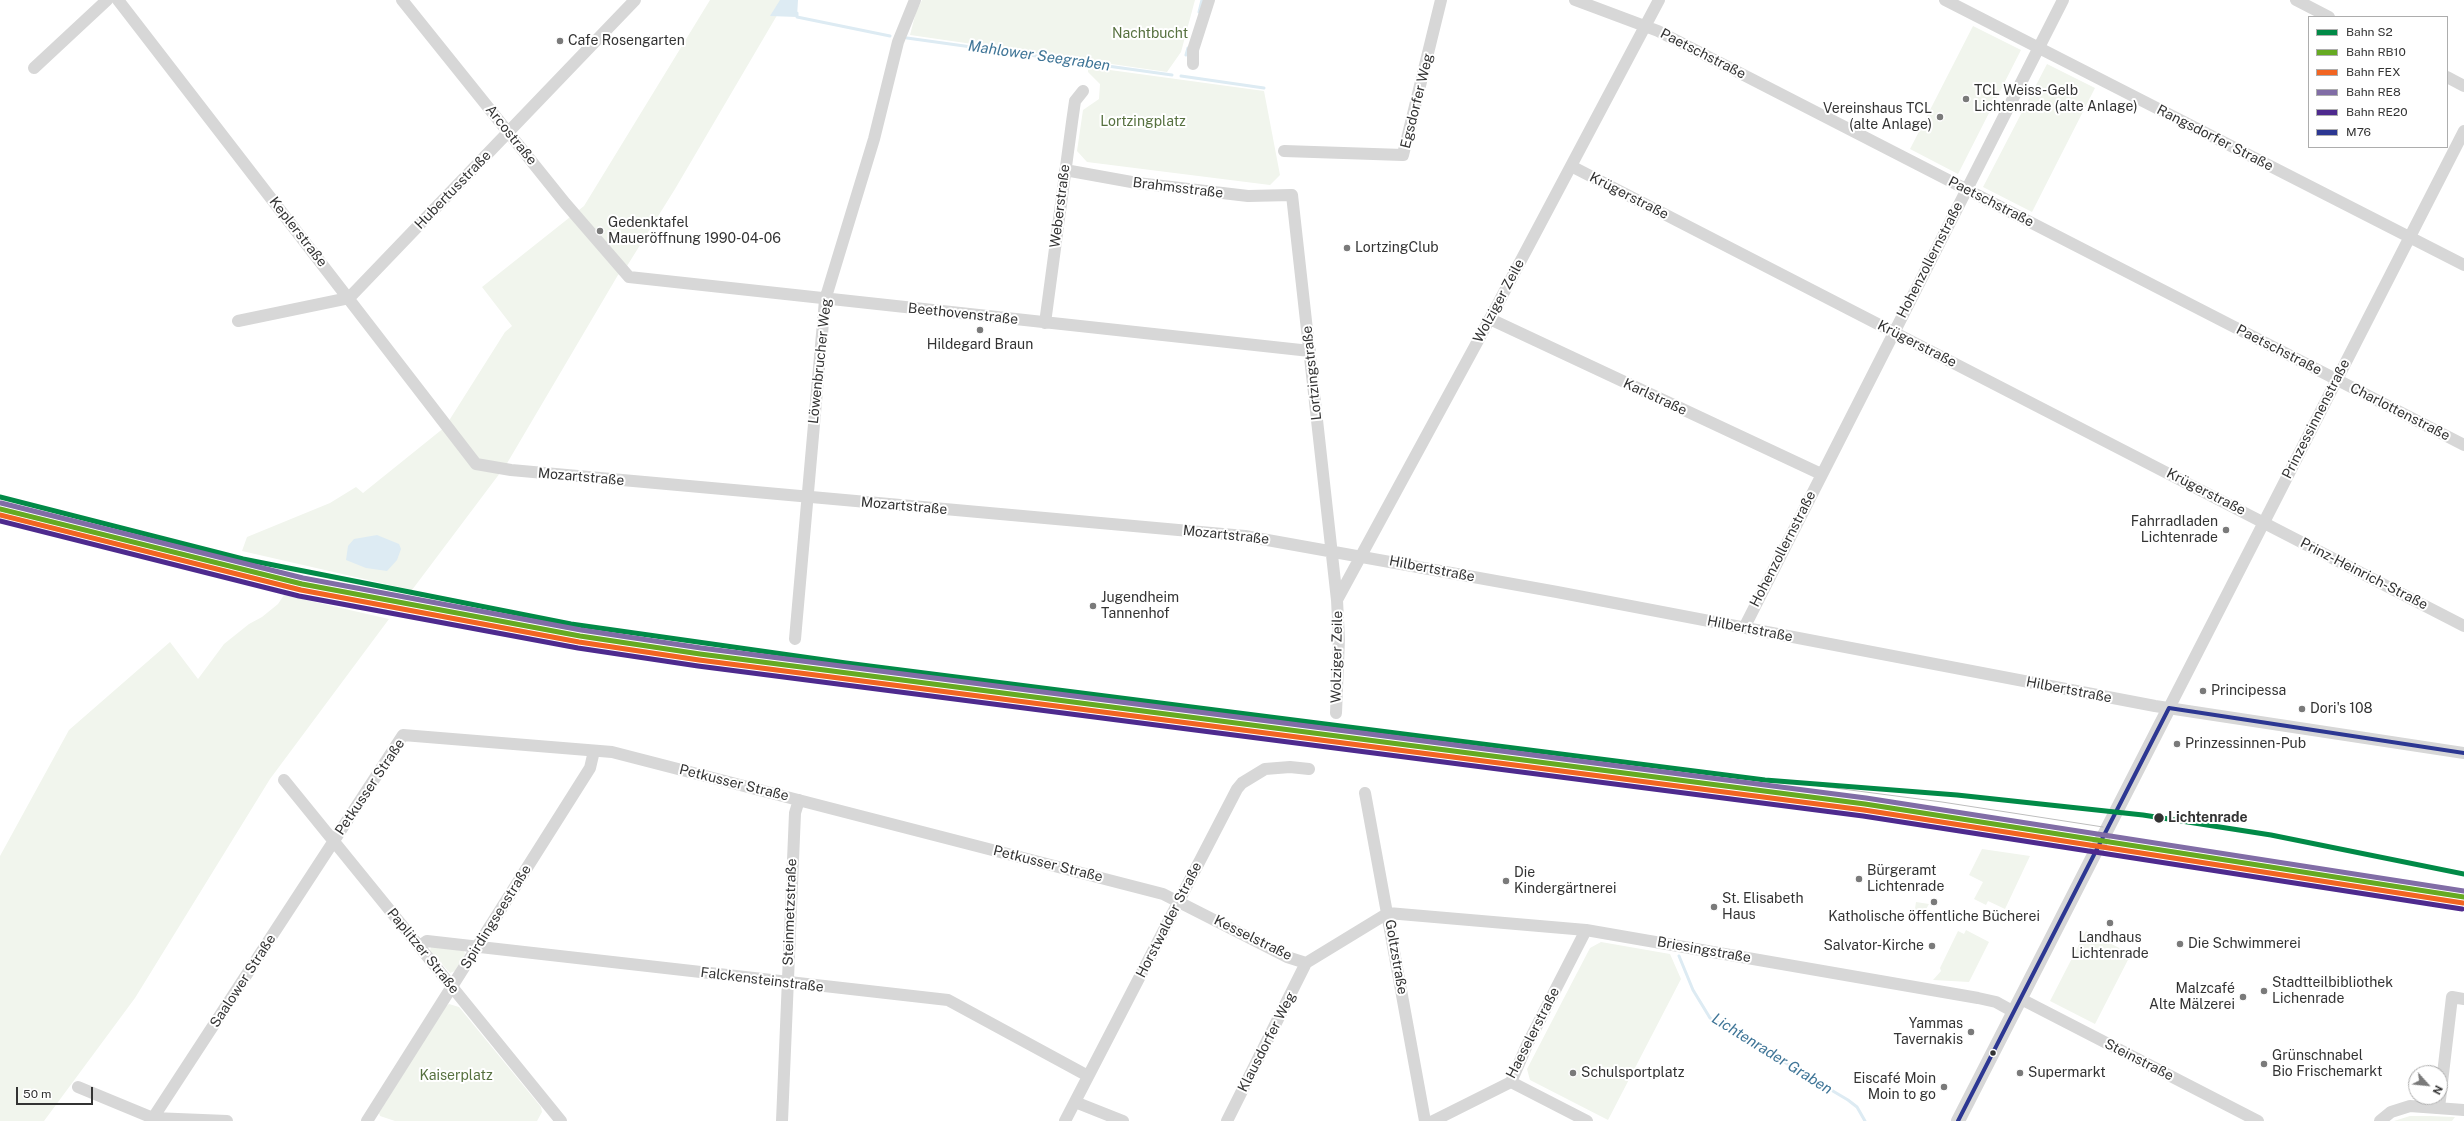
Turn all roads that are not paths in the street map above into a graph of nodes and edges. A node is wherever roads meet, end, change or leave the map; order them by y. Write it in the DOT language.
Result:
graph roads {
  1 [pos="107,0"];
  2 [pos="118,0"];
  3 [pos="402,0"];
  4 [pos="635,0"];
  5 [pos="915,0"];
  6 [pos="1209,0"];
  7 [pos="1441,0"];
  8 [pos="1575,0"];
  9 [pos="1659,0"];
  10 [pos="1945,0"];
  11 [pos="2063,0"];
  12 [pos="2296,0"];
  13 [pos="2327,16"];
  14 [pos="1645,26"];
  15 [pos="2039,47"];
  16 [pos="1193,64"];
  17 [pos="34,68"];
  18 [pos="2448,78"];
  19 [pos="2464,86"];
  20 [pos="1083,92"];
  21 [pos="2464,130"];
  22 [pos="508,132"];
  23 [pos="1284,151"];
  24 [pos="1571,166"];
  25 [pos="1065,170"];
  26 [pos="1967,189"];
  27 [pos="1292,195"];
  28 [pos="2410,237"];
  29 [pos="2464,265"];
  30 [pos="620,268"];
  31 [pos="349,298"];
  32 [pos="825,300"];
  33 [pos="1490,319"];
  34 [pos="238,321"];
  35 [pos="1045,323"];
  36 [pos="1894,332"];
  37 [pos="1310,351"];
  38 [pos="2337,379"];
  39 [pos="2464,445"];
  40 [pos="476,464"];
  41 [pos="1821,474"];
  42 [pos="807,497"];
  43 [pos="2264,522"];
  44 [pos="1331,551"];
  45 [pos="1363,556"];
  46 [pos="1337,600"];
  47 [pos="2464,626"];
  48 [pos="1744,628"];
  49 [pos="795,639"];
  50 [pos="2169,708"];
  51 [pos="1336,713"];
  52 [pos="594,751"];
  53 [pos="2464,753"];
  54 [pos="1309,769"];
  55 [pos="284,780"];
  56 [pos="1364,793"];
  57 [pos="799,800"];
  58 [pos="334,841"];
  59 [pos="1180,900"];
  60 [pos="1388,913"];
  61 [pos="1586,930"];
  62 [pos="420,946"];
  63 [pos="477,946"];
  64 [pos="1306,963"];
  65 [pos="787,983"];
  66 [pos="451,987"];
  67 [pos="2464,999"];
  68 [pos="2018,1006"];
  69 [pos="1088,1076"];
  70 [pos="1511,1082"];
  71 [pos="78,1087"];
  72 [pos="1076,1102"];
  73 [pos="2439,1108"];
  74 [pos="2464,1110"];
  75 [pos="152,1119"];
  76 [pos="227,1121"];
  77 [pos="367,1121"];
  78 [pos="561,1121"];
  79 [pos="782,1121"];
  80 [pos="1066,1121"];
  81 [pos="1123,1121"];
  82 [pos="1227,1121"];
  83 [pos="1425,1121"];
  84 [pos="1433,1121"];
  85 [pos="1587,1121"];
  86 [pos="1958,1121"];
  87 [pos="2258,1121"];
  88 [pos="2380,1121"];
  1 -- 17 [label="street"];
  2 -- 31 [label="street, Keplerstraße"];
  3 -- 22 [label="street, Arcostraße"];
  4 -- 22 [label="street, Hubertusstraße"];
  5 -- 32 [label="street, Löwenbrucher Weg"];
  6 -- 16 [label="street"];
  7 -- 23 [label="street, Egsdorfer Weg"];
  8 -- 14 [label="street, Paetschstraße"];
  9 -- 14 [label="street, Wolziger Zeile"];
  10 -- 15 [label="street, Rangsdorfer Straße"];
  11 -- 15 [label="street, Hohenzollernstraße"];
  12 -- 13 [label="street"];
  14 -- 24 [label="street, Wolziger Zeile"];
  14 -- 26 [label="street, Paetschstraße"];
  15 -- 26 [label="street, Hohenzollernstraße"];
  15 -- 28 [label="street, Rangsdorfer Straße"];
  18 -- 19 [label="street"];
  20 -- 25 [label="street, Weberstraße"];
  21 -- 28 [label="street, Prinzessinnenstraße"];
  22 -- 30 [label="street, Arcostraße"];
  22 -- 31 [label="street, Hubertusstraße"];
  24 -- 33 [label="street, Wolziger Zeile"];
  24 -- 36 [label="street, Krügerstraße"];
  25 -- 27 [label="street, Brahmsstraße"];
  25 -- 35 [label="street, Weberstraße"];
  26 -- 36 [label="street, Hohenzollernstraße"];
  26 -- 38 [label="street, Paetschstraße"];
  27 -- 37 [label="street, Lortzingstraße"];
  28 -- 29 [label="street, Rangsdorfer Straße"];
  28 -- 38 [label="street, Prinzessinnenstraße"];
  30 -- 32 [label="street, Beethovenstraße"];
  31 -- 34 [label="street"];
  31 -- 40 [label="street, Keplerstraße"];
  32 -- 35 [label="street, Beethovenstraße"];
  32 -- 42 [label="street, Löwenbrucher Weg"];
  33 -- 41 [label="street, Karlstraße"];
  33 -- 45 [label="street, Wolziger Zeile"];
  35 -- 37 [label="street, Beethovenstraße"];
  36 -- 41 [label="street, Hohenzollernstraße"];
  36 -- 43 [label="street, Krügerstraße"];
  37 -- 44 [label="street, Lortzingstraße"];
  38 -- 39 [label="street, Charlottenstraße"];
  38 -- 43 [label="street, Prinzessinnenstraße"];
  40 -- 42 [label="street, Mozartstraße"];
  41 -- 48 [label="street, Hohenzollernstraße"];
  42 -- 44 [label="street, Mozartstraße"];
  42 -- 49 [label="street, Löwenbrucher Weg"];
  43 -- 47 [label="street, Prinz-Heinrich-Straße"];
  43 -- 50 [label="street, Prinzessinnenstraße"];
  44 -- 45 [label="street, Hilbertstraße"];
  44 -- 46 [label="street, Wolziger Zeile"];
  45 -- 46 [label="street, Wolziger Zeile"];
  45 -- 48 [label="street, Hilbertstraße"];
  46 -- 51 [label="street, Wolziger Zeile"];
  48 -- 50 [label="street, Hilbertstraße"];
  50 -- 53 [label="street, Hilbertstraße"];
  50 -- 68 [label="street"];
  52 -- 57 [label="street, Petkusser Straße"];
  52 -- 58 [label="street, Petkusser Straße"];
  52 -- 63 [label="street, Spirdingseestraße"];
  54 -- 59 [label="street, Horstwalder Straße"];
  55 -- 58 [label="street, Paplitzer Straße"];
  56 -- 60 [label="street, Goltzstraße"];
  57 -- 59 [label="street, Petkusser Straße"];
  57 -- 65 [label="street, Steinmetzstraße"];
  58 -- 62 [label="street, Paplitzer Straße"];
  58 -- 75 [label="street, Saalower Straße"];
  59 -- 64 [label="street, Kesselstraße"];
  59 -- 69 [label="street, Horstwalder Straße"];
  60 -- 61 [label="street, Briesingstraße"];
  60 -- 64 [label="street, Kesselstraße"];
  60 -- 83 [label="street, Goltzstraße"];
  61 -- 68 [label="street, Briesingstraße"];
  61 -- 70 [label="street, Haeselerstraße"];
  62 -- 63 [label="street, Falckensteinstraße"];
  62 -- 66 [label="street, Paplitzer Straße"];
  63 -- 65 [label="street, Falckensteinstraße"];
  63 -- 66 [label="street, Spirdingseestraße"];
  64 -- 82 [label="street, Klausdorfer Weg"];
  65 -- 69 [label="street, Falckensteinstraße"];
  65 -- 79 [label="street, Steinmetzstraße"];
  66 -- 77 [label="street, Spirdingseestraße"];
  66 -- 78 [label="street, Paplitzer Straße"];
  67 -- 73 [label="street"];
  68 -- 86 [label="street"];
  68 -- 87 [label="street, Steinstraße"];
  69 -- 72 [label="street, Horstwalder Straße"];
  70 -- 84 [label="street, Haeselerstraße"];
  70 -- 85 [label="street"];
  71 -- 75 [label="street"];
  72 -- 80 [label="street, Horstwalder Straße"];
  72 -- 81 [label="street"];
  73 -- 74 [label="street"];
  73 -- 88 [label="street"];
  75 -- 76 [label="street"];
}
